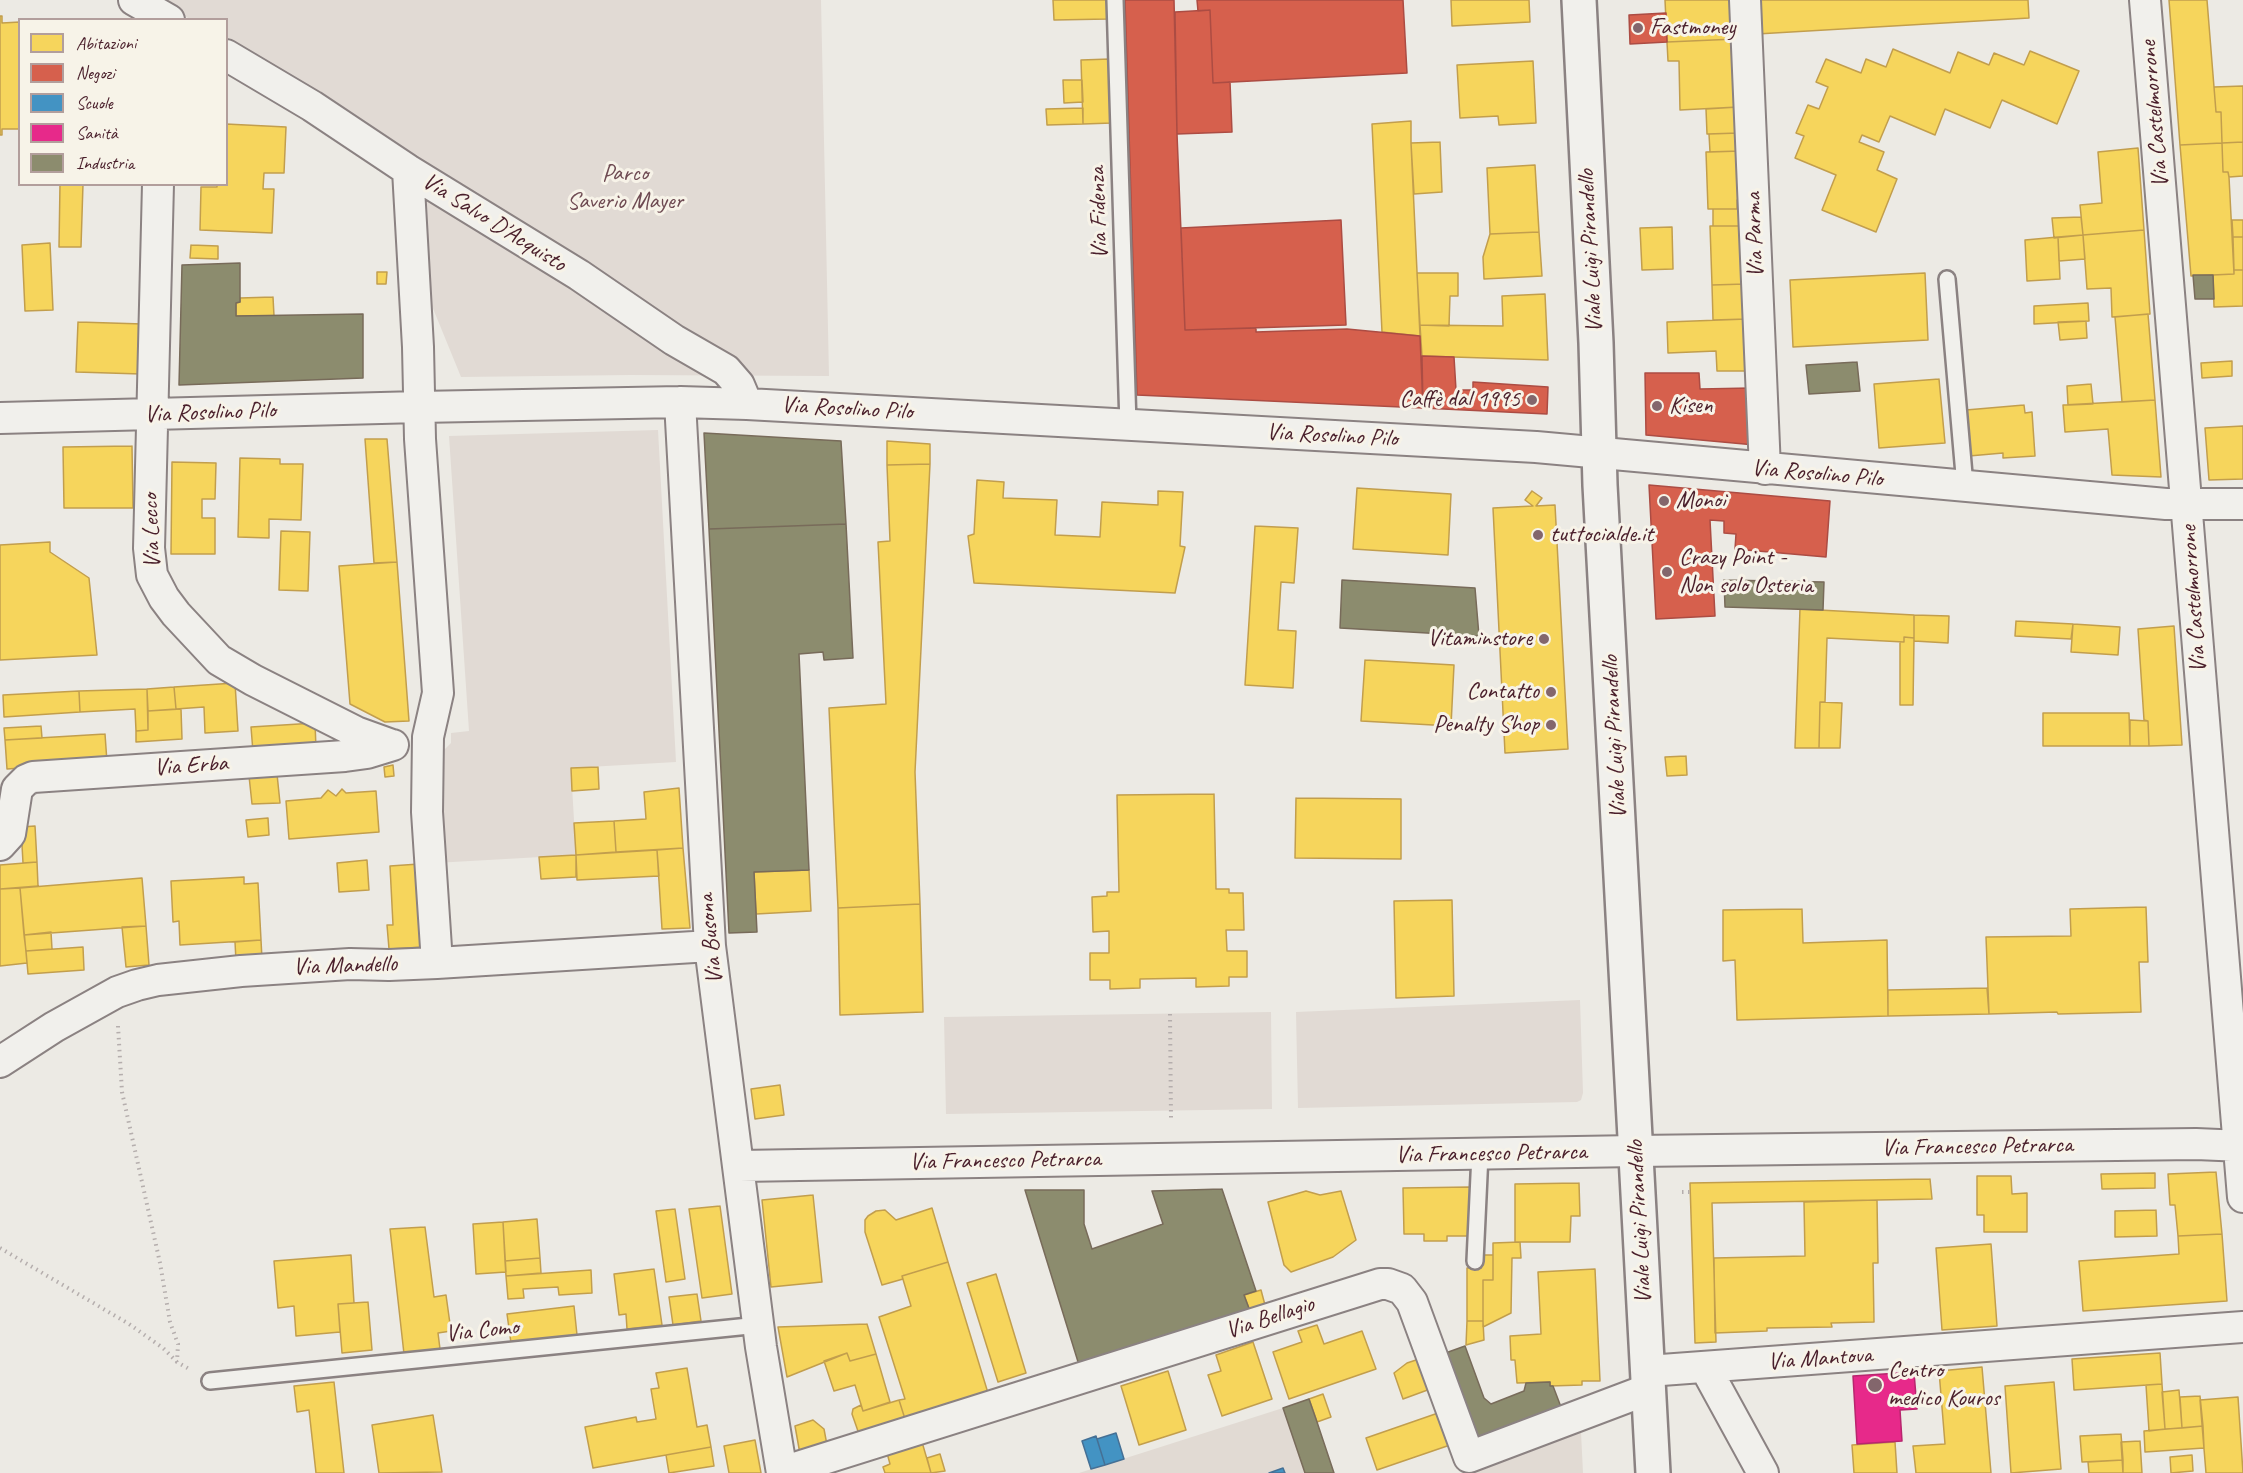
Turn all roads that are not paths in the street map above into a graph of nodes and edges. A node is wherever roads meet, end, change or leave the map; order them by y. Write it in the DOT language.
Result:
graph roads {
  1 [pos="134,0"];
  2 [pos="1115,0"];
  3 [pos="1578,0"];
  4 [pos="1745,0"];
  5 [pos="2145,0"];
  6 [pos="166,18"];
  7 [pos="228,56"];
  8 [pos="408,170"];
  9 [pos="158,186"];
  10 [pos="1947,279"];
  11 [pos="680,402"];
  12 [pos="747,404"];
  13 [pos="419,407"];
  14 [pos="152,415"];
  15 [pos="0,418"];
  16 [pos="1128,425"];
  17 [pos="1599,453"];
  18 [pos="1765,469"];
  19 [pos="1965,486"];
  20 [pos="2187,504"];
  21 [pos="2243,504"];
  22 [pos="428,744"];
  23 [pos="392,745"];
  24 [pos="0,845"];
  25 [pos="710,946"];
  26 [pos="437,963"];
  27 [pos="0,1062"];
  28 [pos="2241,1146"];
  29 [pos="1636,1151"];
  30 [pos="1480,1154"];
  31 [pos="740,1166"];
  32 [pos="2243,1197"];
  33 [pos="1475,1261"];
  34 [pos="759,1325"];
  35 [pos="2243,1327"];
  36 [pos="1705,1367"];
  37 [pos="1649,1380"];
  38 [pos="210,1381"];
  39 [pos="782,1473"];
  40 [pos="1653,1473"];
  41 [pos="1763,1473"];
  1 -- 6 [label="street"];
  2 -- 16 [label="lane, Via Fidenza"];
  3 -- 17 [label="main road, Viale Luigi Pirandello"];
  4 -- 18 [label="street, Via Parma"];
  5 -- 20 [label="street, Via Castelmorrone"];
  7 -- 8 [label="street, Via Salvo D'Acquisto"];
  8 -- 12 [label="street, Via Salvo D'Acquisto"];
  8 -- 13 [label="street"];
  9 -- 14 [label="street, Via Lecco"];
  10 -- 19 [label="lane"];
  11 -- 12 [label="street, Via Rosolino Pilo"];
  11 -- 13 [label="street, Via Rosolino Pilo"];
  11 -- 25 [label="street, Via Busona"];
  12 -- 16 [label="street, Via Rosolino Pilo"];
  13 -- 14 [label="street, Via Rosolino Pilo"];
  13 -- 22 [label="street"];
  14 -- 15 [label="street, Via Rosolino Pilo"];
  14 -- 23 [label="street, Via Lecco"];
  16 -- 17 [label="street, Via Rosolino Pilo"];
  17 -- 18 [label="street, Via Rosolino Pilo"];
  17 -- 29 [label="main road, Viale Luigi Pirandello"];
  18 -- 19 [label="street, Via Rosolino Pilo"];
  19 -- 20 [label="street, Via Rosolino Pilo"];
  20 -- 21 [label="street, Via Rosolino Pilo"];
  20 -- 28 [label="street, Via Castelmorrone"];
  22 -- 23 [label="street, Via Erba"];
  22 -- 26 [label="street"];
  23 -- 24 [label="street, Via Erba"];
  25 -- 26 [label="street, Via Mandello"];
  25 -- 31 [label="street, Via Busona"];
  26 -- 27 [label="street, Via Mandello"];
  28 -- 29 [label="street, Via Francesco Petrarca"];
  28 -- 32 [label="street, Via Castelmorrone"];
  29 -- 30 [label="street, Via Francesco Petrarca"];
  29 -- 37 [label="main road, Viale Luigi Pirandello"];
  30 -- 31 [label="street, Via Francesco Petrarca"];
  30 -- 33 [label="lane"];
  31 -- 34 [label="street, Via Busona"];
  34 -- 38 [label="lane, Via Como"];
  34 -- 39 [label="street, Via Busona"];
  35 -- 36 [label="street, Via Mantova"];
  36 -- 37 [label="street, Via Mantova"];
  36 -- 41 [label="street"];
  37 -- 39 [label="street, Via Bellagio"];
  37 -- 40 [label="main road, Viale Luigi Pirandello"];
}
